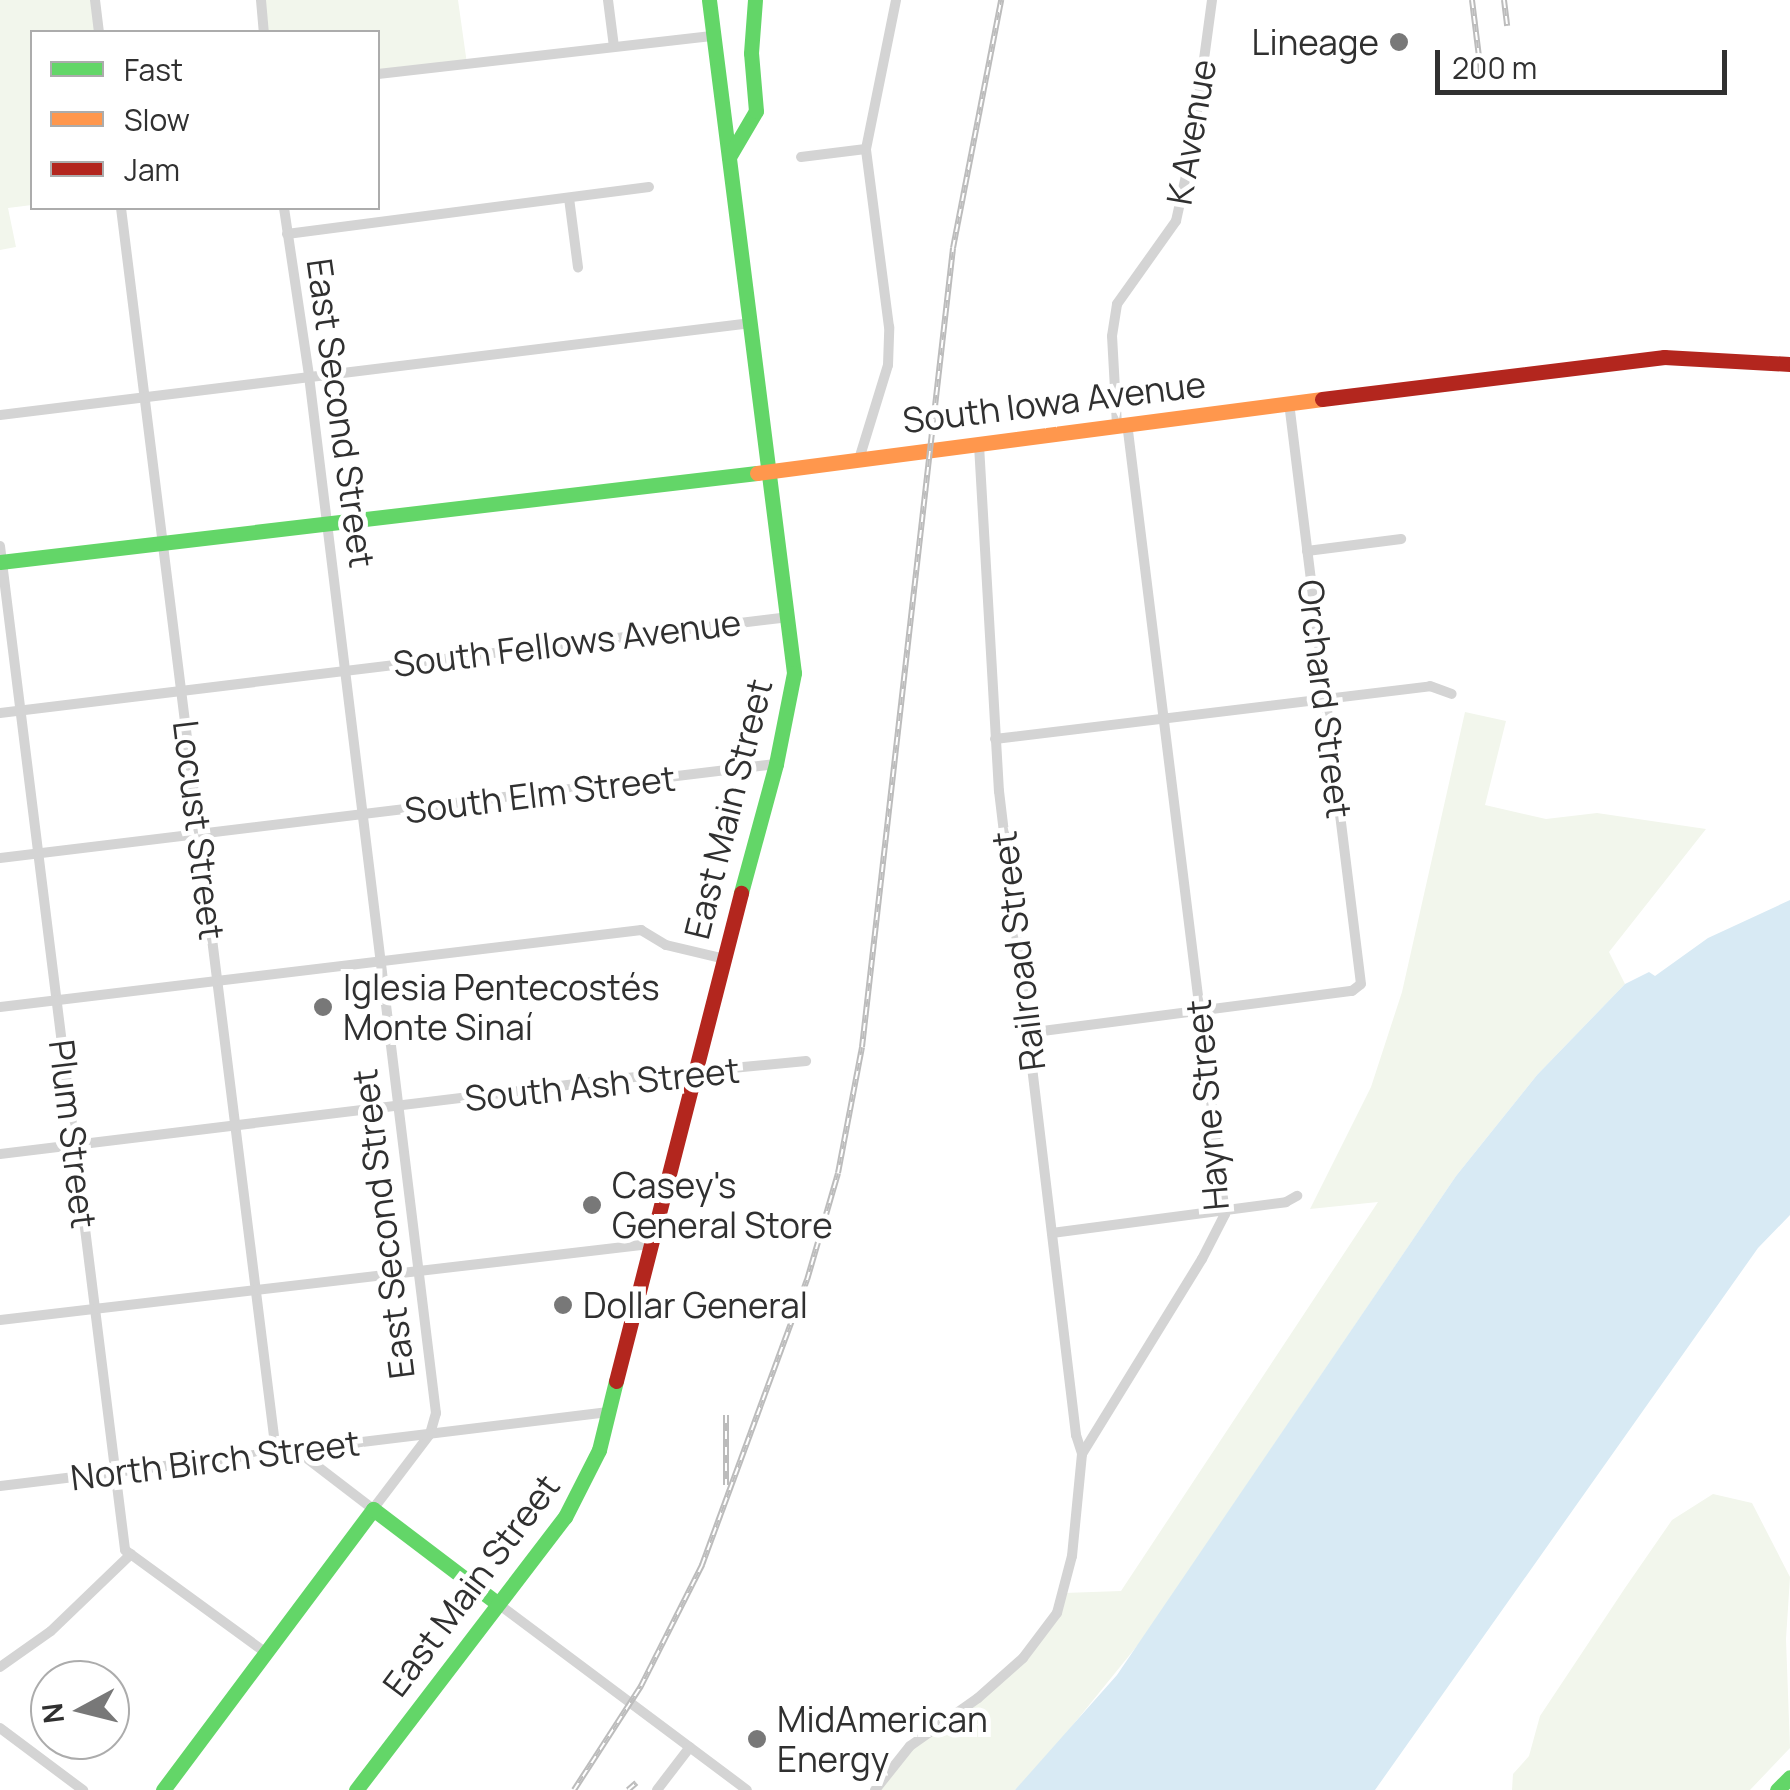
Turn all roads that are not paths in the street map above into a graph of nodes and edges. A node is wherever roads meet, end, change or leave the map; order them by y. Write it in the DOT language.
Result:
graph roads {
  1 [pos="96,0"];
  2 [pos="260,0"];
  3 [pos="608,0"];
  4 [pos="709,0"];
  5 [pos="755,0"];
  6 [pos="896,0"];
  7 [pos="1212,0"];
  8 [pos="100,30"];
  9 [pos="264,30"];
  10 [pos="714,36"];
  11 [pos="614,47"];
  12 [pos="380,74"];
  13 [pos="866,149"];
  14 [pos="729,157"];
  15 [pos="801,158"];
  16 [pos="649,187"];
  17 [pos="568,198"];
  18 [pos="121,210"];
  19 [pos="284,210"];
  20 [pos="287,234"];
  21 [pos="578,267"];
  22 [pos="751,324"];
  23 [pos="1790,364"];
  24 [pos="309,376"];
  25 [pos="145,397"];
  26 [pos="1289,403"];
  27 [pos="0,415"];
  28 [pos="1122,424"];
  29 [pos="979,445"];
  30 [pos="860,456"];
  31 [pos="770,471"];
  32 [pos="326,522"];
  33 [pos="1401,538"];
  34 [pos="163,542"];
  35 [pos="1307,551"];
  36 [pos="1,556"];
  37 [pos="790,617"];
  38 [pos="344,670"];
  39 [pos="181,690"];
  40 [pos="1452,694"];
  41 [pos="1325,699"];
  42 [pos="20,710"];
  43 [pos="0,713"];
  44 [pos="1163,719"];
  45 [pos="995,740"];
  46 [pos="776,764"];
  47 [pos="363,814"];
  48 [pos="199,834"];
  49 [pos="38,854"];
  50 [pos="0,858"];
  51 [pos="721,958"];
  52 [pos="380,961"];
  53 [pos="217,980"];
  54 [pos="56,1000"];
  55 [pos="0,1008"];
  56 [pos="1200,1011"];
  57 [pos="1028,1033"];
  58 [pos="806,1061"];
  59 [pos="691,1074"];
  60 [pos="399,1107"];
  61 [pos="236,1126"];
  62 [pos="74,1145"];
  63 [pos="0,1154"];
  64 [pos="1297,1196"];
  65 [pos="1224,1210"];
  66 [pos="1052,1233"];
  67 [pos="650,1244"];
  68 [pos="418,1270"];
  69 [pos="256,1289"];
  70 [pos="94,1308"];
  71 [pos="0,1320"];
  72 [pos="609,1412"];
  73 [pos="430,1434"];
  74 [pos="296,1450"];
  75 [pos="276,1452"];
  76 [pos="1082,1454"];
  77 [pos="115,1472"];
  78 [pos="0,1486"];
  79 [pos="373,1510"];
  80 [pos="131,1554"];
  81 [pos="497,1602"];
  82 [pos="265,1652"];
  83 [pos="0,1667"];
  84 [pos="0,1728"];
  85 [pos="690,1747"];
  86 [pos="1790,1777"];
  87 [pos="83,1790"];
  88 [pos="163,1790"];
  89 [pos="356,1790"];
  90 [pos="657,1790"];
  91 [pos="747,1790"];
  92 [pos="876,1790"];
  93 [pos="1777,1790"];
  1 -- 8 [label="street"];
  2 -- 9 [label="street"];
  3 -- 11 [label="street"];
  4 -- 10 [label="main road, East Main Street"];
  5 -- 14 [label="main road"];
  6 -- 13 [label="street"];
  7 -- 28 [label="street, K Avenue"];
  10 -- 11 [label="street"];
  10 -- 14 [label="main road, East Main Street"];
  11 -- 12 [label="street"];
  13 -- 15 [label="street"];
  13 -- 30 [label="street"];
  14 -- 22 [label="main road, East Main Street"];
  16 -- 17 [label="street"];
  17 -- 20 [label="street"];
  17 -- 21 [label="street"];
  18 -- 25 [label="street, Locust Street"];
  19 -- 20 [label="street, East Second Street"];
  20 -- 24 [label="street, East Second Street"];
  22 -- 24 [label="street"];
  22 -- 31 [label="main road, East Main Street"];
  23 -- 26 [label="main road, South Iowa Avenue"];
  24 -- 25 [label="street"];
  24 -- 32 [label="street, East Second Street"];
  25 -- 27 [label="street"];
  25 -- 34 [label="street, Locust Street"];
  26 -- 28 [label="main road, South Iowa Avenue"];
  26 -- 35 [label="street, Orchard Street"];
  28 -- 29 [label="main road, South Iowa Avenue"];
  28 -- 44 [label="street, Hayne Street"];
  29 -- 30 [label="main road, South Iowa Avenue"];
  29 -- 45 [label="street, Railroad Street"];
  30 -- 31 [label="main road, South Iowa Avenue"];
  31 -- 32 [label="main road, South Iowa Avenue"];
  31 -- 37 [label="main road, East Main Street"];
  32 -- 34 [label="main road, South Iowa Avenue"];
  32 -- 38 [label="street, East Second Street"];
  33 -- 35 [label="street"];
  34 -- 36 [label="main road, South Iowa Avenue"];
  34 -- 39 [label="street, Locust Street"];
  35 -- 41 [label="street, Orchard Street"];
  36 -- 42 [label="street, Plum Street"];
  37 -- 38 [label="street, South Fellows Avenue"];
  37 -- 46 [label="main road, East Main Street"];
  38 -- 39 [label="street, South Fellows Avenue"];
  38 -- 47 [label="street, East Second Street"];
  39 -- 42 [label="street, South Fellows Avenue"];
  39 -- 48 [label="street, Locust Street"];
  40 -- 41 [label="street"];
  41 -- 44 [label="street"];
  41 -- 56 [label="street, Orchard Street"];
  42 -- 43 [label="street, South Fellows Avenue"];
  42 -- 49 [label="street, Plum Street"];
  44 -- 45 [label="street"];
  44 -- 56 [label="street, Hayne Street"];
  45 -- 57 [label="street, Railroad Street"];
  46 -- 47 [label="street, South Elm Street"];
  46 -- 51 [label="main road, East Main Street"];
  47 -- 48 [label="street, South Elm Street"];
  47 -- 52 [label="street, East Second Street"];
  48 -- 49 [label="street, South Elm Street"];
  48 -- 53 [label="street, Locust Street"];
  49 -- 50 [label="street, South Elm Street"];
  49 -- 54 [label="street, Plum Street"];
  51 -- 52 [label="street"];
  51 -- 59 [label="main road, East Main Street"];
  52 -- 53 [label="street"];
  52 -- 60 [label="street, East Second Street"];
  53 -- 54 [label="street"];
  53 -- 61 [label="street, Locust Street"];
  54 -- 55 [label="street"];
  54 -- 62 [label="street, Plum Street"];
  56 -- 57 [label="street"];
  56 -- 65 [label="street, Hayne Street"];
  57 -- 66 [label="street, Railroad Street"];
  58 -- 59 [label="street, South Ash Street"];
  59 -- 60 [label="street, South Ash Street"];
  59 -- 67 [label="main road, East Main Street"];
  60 -- 61 [label="street, South Ash Street"];
  60 -- 68 [label="street, East Second Street"];
  61 -- 62 [label="street, South Ash Street"];
  61 -- 69 [label="street, Locust Street"];
  62 -- 63 [label="street, South Ash Street"];
  62 -- 70 [label="street, Plum Street"];
  64 -- 65 [label="street"];
  65 -- 66 [label="street"];
  65 -- 76 [label="street, Hayne Street"];
  66 -- 76 [label="street, Railroad Street"];
  67 -- 68 [label="street"];
  67 -- 72 [label="main road, East Main Street"];
  68 -- 69 [label="street"];
  68 -- 73 [label="street, East Second Street"];
  69 -- 70 [label="street"];
  69 -- 75 [label="street, Locust Street"];
  70 -- 71 [label="street"];
  70 -- 77 [label="street, Plum Street"];
  72 -- 73 [label="street, North Birch Street"];
  72 -- 81 [label="main road, East Main Street"];
  73 -- 74 [label="street, North Birch Street"];
  73 -- 79 [label="street"];
  74 -- 75 [label="street, North Birch Street"];
  74 -- 79 [label="street"];
  75 -- 77 [label="street, North Birch Street"];
  76 -- 92 [label="street, Hayne Street"];
  77 -- 78 [label="street, North Birch Street"];
  77 -- 80 [label="street, Plum Street"];
  79 -- 81 [label="main road"];
  79 -- 82 [label="main road"];
  80 -- 82 [label="street"];
  80 -- 83 [label="street"];
  81 -- 85 [label="street"];
  81 -- 89 [label="main road, East Main Street"];
  82 -- 88 [label="main road"];
  84 -- 87 [label="street"];
  85 -- 90 [label="street"];
  85 -- 91 [label="street"];
  86 -- 93 [label="main road"];
}
